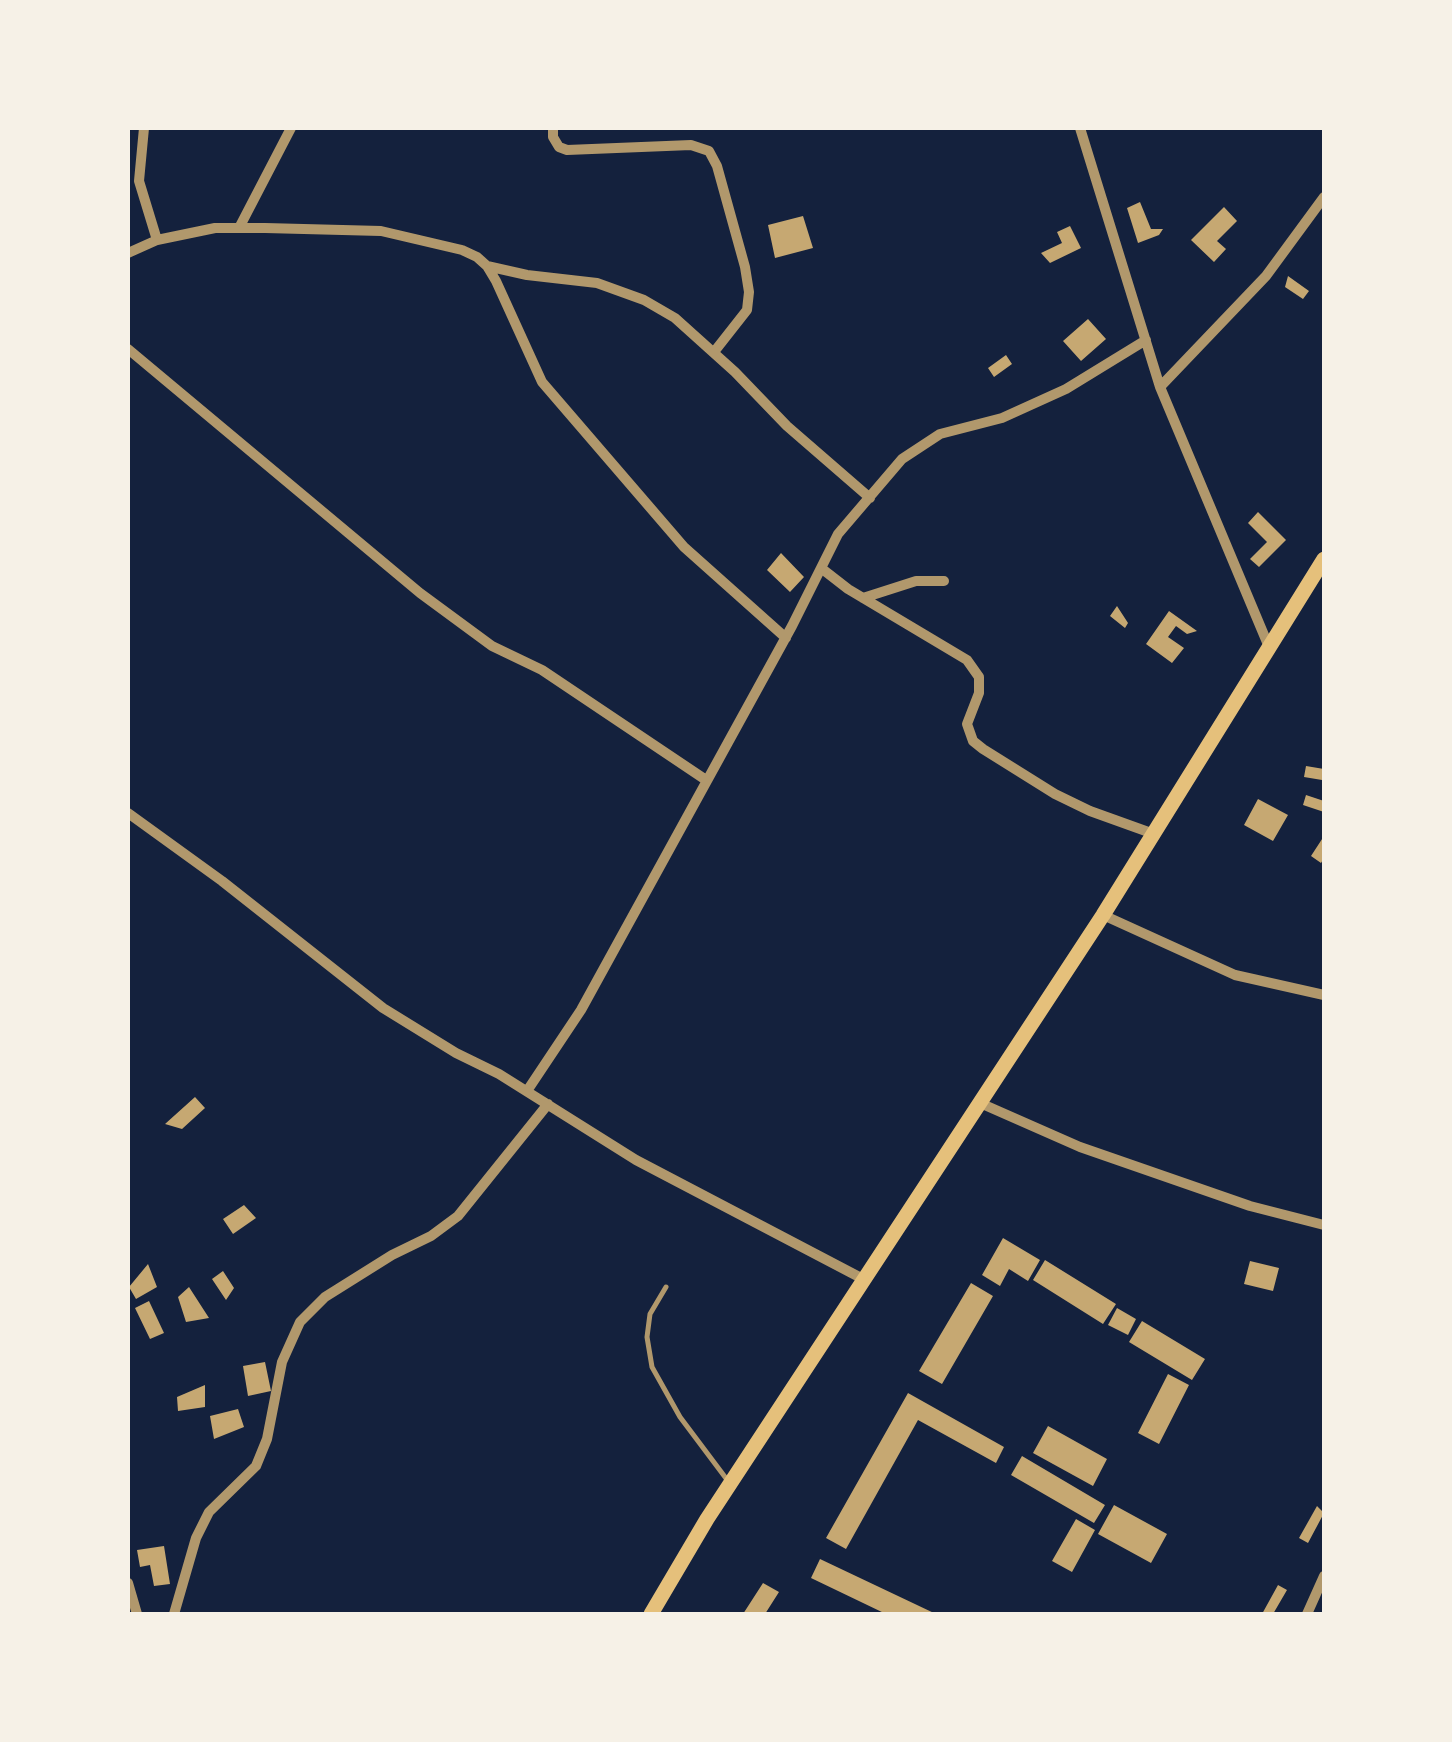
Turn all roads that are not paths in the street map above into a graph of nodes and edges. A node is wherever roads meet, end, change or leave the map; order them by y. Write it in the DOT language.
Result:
graph roads {
  1 [pos="144,128"];
  2 [pos="291,128"];
  3 [pos="553,128"];
  4 [pos="1080,128"];
  5 [pos="1324,197"];
  6 [pos="239,228"];
  7 [pos="158,240"];
  8 [pos="128,253"];
  9 [pos="487,266"];
  10 [pos="1146,340"];
  11 [pos="128,349"];
  12 [pos="714,352"];
  13 [pos="1160,387"];
  14 [pos="870,498"];
  15 [pos="1324,559"];
  16 [pos="821,568"];
  17 [pos="944,582"];
  18 [pos="863,598"];
  19 [pos="786,638"];
  20 [pos="1270,649"];
  21 [pos="706,780"];
  22 [pos="128,813"];
  23 [pos="1154,834"];
  24 [pos="1102,915"];
  25 [pos="1324,995"];
  26 [pos="527,1091"];
  27 [pos="980,1103"];
  28 [pos="548,1104"];
  29 [pos="1324,1225"];
  30 [pos="865,1280"];
  31 [pos="666,1287"];
  32 [pos="730,1484"];
  33 [pos="1324,1576"];
  34 [pos="128,1584"];
  35 [pos="137,1614"];
  36 [pos="174,1614"];
  37 [pos="651,1614"];
  38 [pos="1307,1614"];
  1 -- 7 [label="street"];
  2 -- 6 [label="street"];
  3 -- 12 [label="street"];
  4 -- 10 [label="street"];
  5 -- 13 [label="street"];
  6 -- 7 [label="street"];
  6 -- 9 [label="street"];
  7 -- 8 [label="street"];
  9 -- 12 [label="street"];
  9 -- 19 [label="street"];
  10 -- 13 [label="street"];
  10 -- 14 [label="street"];
  11 -- 21 [label="street"];
  12 -- 14 [label="street"];
  13 -- 20 [label="street"];
  14 -- 16 [label="street"];
  15 -- 20 [label="main road"];
  16 -- 18 [label="street"];
  16 -- 19 [label="street"];
  17 -- 18 [label="street"];
  18 -- 23 [label="street"];
  19 -- 21 [label="street"];
  20 -- 23 [label="main road"];
  21 -- 26 [label="street"];
  22 -- 26 [label="street"];
  23 -- 24 [label="main road"];
  24 -- 25 [label="street"];
  24 -- 27 [label="main road"];
  26 -- 28 [label="street"];
  27 -- 29 [label="street"];
  27 -- 30 [label="main road"];
  28 -- 30 [label="street"];
  28 -- 36 [label="street"];
  30 -- 32 [label="main road"];
  31 -- 32 [label="lane"];
  32 -- 37 [label="main road"];
  33 -- 38 [label="street"];
  34 -- 35 [label="street"];
}
